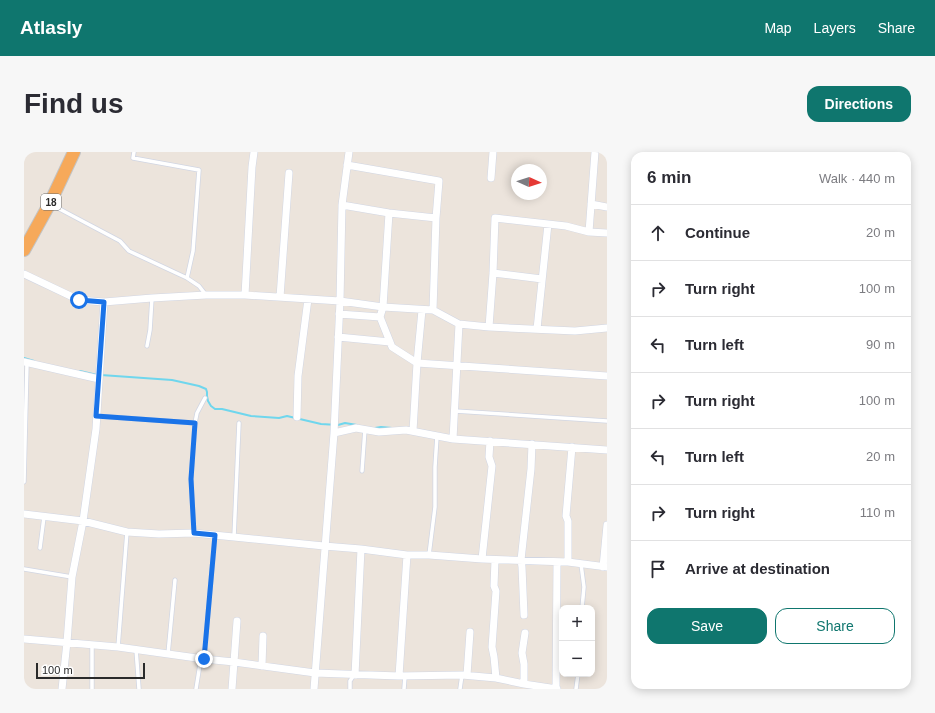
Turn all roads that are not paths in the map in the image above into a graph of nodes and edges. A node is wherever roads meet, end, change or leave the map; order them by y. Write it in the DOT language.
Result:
graph roads {
  1 [pos="74,152"];
  2 [pos="134,152"];
  3 [pos="254,152"];
  4 [pos="349,152"];
  5 [pos="493,152"];
  6 [pos="595,152"];
  7 [pos="347,165"];
  8 [pos="290,173"];
  9 [pos="491,178"];
  10 [pos="50,204"];
  11 [pos="591,204"];
  12 [pos="342,205"];
  13 [pos="607,207"];
  14 [pos="389,213"];
  15 [pos="436,218"];
  16 [pos="548,224"];
  17 [pos="589,232"];
  18 [pos="607,233"];
  19 [pos="24,250"];
  20 [pos="493,273"];
  21 [pos="24,274"];
  22 [pos="187,278"];
  23 [pos="542,279"];
  24 [pos="206,295"];
  25 [pos="245,295"];
  26 [pos="280,297"];
  27 [pos="152,298"];
  28 [pos="308,298"];
  29 [pos="340,301"];
  30 [pos="104,302"];
  31 [pos="383,307"];
  32 [pos="422,310"];
  33 [pos="433,310"];
  34 [pos="339,314"];
  35 [pos="380,317"];
  36 [pos="459,324"];
  37 [pos="489,327"];
  38 [pos="607,328"];
  39 [pos="537,329"];
  40 [pos="338,337"];
  41 [pos="390,342"];
  42 [pos="148,346"];
  43 [pos="25,362"];
  44 [pos="417,363"];
  45 [pos="457,367"];
  46 [pos="607,376"];
  47 [pos="98,378"];
  48 [pos="204,398"];
  49 [pos="454,411"];
  50 [pos="96,416"];
  51 [pos="297,417"];
  52 [pos="607,422"];
  53 [pos="195,423"];
  54 [pos="239,423"];
  55 [pos="365,429"];
  56 [pos="413,431"];
  57 [pos="334,433"];
  58 [pos="437,436"];
  59 [pos="453,439"];
  60 [pos="490,441"];
  61 [pos="532,444"];
  62 [pos="572,447"];
  63 [pos="607,450"];
  64 [pos="362,471"];
  65 [pos="24,482"];
  66 [pos="24,514"];
  67 [pos="44,517"];
  68 [pos="83,521"];
  69 [pos="607,525"];
  70 [pos="127,532"];
  71 [pos="194,533"];
  72 [pos="215,535"];
  73 [pos="234,537"];
  74 [pos="324,546"];
  75 [pos="40,548"];
  76 [pos="361,549"];
  77 [pos="407,555"];
  78 [pos="429,555"];
  79 [pos="482,559"];
  80 [pos="495,560"];
  81 [pos="521,560"];
  82 [pos="568,562"];
  83 [pos="557,563"];
  84 [pos="581,564"];
  85 [pos="605,567"];
  86 [pos="24,569"];
  87 [pos="72,577"];
  88 [pos="175,580"];
  89 [pos="582,605"];
  90 [pos="524,615"];
  91 [pos="237,622"];
  92 [pos="470,632"];
  93 [pos="525,633"];
  94 [pos="263,636"];
  95 [pos="24,639"];
  96 [pos="67,642"];
  97 [pos="92,645"];
  98 [pos="118,646"];
  99 [pos="136,649"];
  100 [pos="168,654"];
  101 [pos="202,659"];
  102 [pos="234,662"];
  103 [pos="262,666"];
  104 [pos="315,673"];
  105 [pos="355,675"];
  106 [pos="464,675"];
  107 [pos="402,676"];
  108 [pos="578,677"];
  109 [pos="496,678"];
  110 [pos="524,684"];
  111 [pos="62,689"];
  112 [pos="92,689"];
  113 [pos="139,689"];
  114 [pos="196,689"];
  115 [pos="232,689"];
  116 [pos="314,689"];
  117 [pos="350,689"];
  118 [pos="404,689"];
  119 [pos="460,689"];
  120 [pos="556,689"];
  121 [pos="576,689"];
  1 -- 10 [label="highway, 18"];
  2 -- 22 [label="lane"];
  3 -- 25 [label="street"];
  4 -- 7 [label="street"];
  5 -- 9 [label="street"];
  6 -- 11 [label="street"];
  7 -- 12 [label="street"];
  7 -- 15 [label="street"];
  8 -- 26 [label="street"];
  10 -- 19 [label="highway, 18"];
  10 -- 22 [label="lane"];
  11 -- 13 [label="street"];
  11 -- 17 [label="street"];
  12 -- 14 [label="street"];
  12 -- 29 [label="street"];
  14 -- 15 [label="street"];
  14 -- 31 [label="street"];
  15 -- 33 [label="street"];
  16 -- 17 [label="street"];
  16 -- 20 [label="street"];
  16 -- 23 [label="street"];
  17 -- 18 [label="street"];
  20 -- 23 [label="street"];
  20 -- 37 [label="street"];
  21 -- 30 [label="street"];
  22 -- 24 [label="lane"];
  23 -- 39 [label="street"];
  24 -- 25 [label="street"];
  24 -- 27 [label="street"];
  25 -- 26 [label="street"];
  26 -- 28 [label="street"];
  27 -- 30 [label="street"];
  27 -- 42 [label="lane"];
  28 -- 29 [label="street"];
  28 -- 51 [label="street"];
  29 -- 31 [label="street"];
  29 -- 34 [label="street"];
  30 -- 47 [label="street"];
  31 -- 32 [label="street"];
  31 -- 35 [label="street"];
  32 -- 33 [label="street"];
  32 -- 44 [label="street"];
  33 -- 36 [label="street"];
  34 -- 35 [label="street"];
  34 -- 40 [label="street"];
  35 -- 41 [label="street"];
  36 -- 37 [label="street"];
  36 -- 45 [label="street"];
  37 -- 39 [label="street"];
  38 -- 39 [label="street"];
  40 -- 41 [label="street"];
  40 -- 57 [label="street"];
  41 -- 44 [label="street"];
  43 -- 47 [label="street"];
  43 -- 65 [label="lane"];
  44 -- 45 [label="street"];
  44 -- 56 [label="street"];
  45 -- 46 [label="street"];
  45 -- 49 [label="street"];
  47 -- 50 [label="street"];
  48 -- 53 [label="lane"];
  49 -- 52 [label="lane"];
  49 -- 59 [label="street"];
  50 -- 53 [label="lane"];
  50 -- 68 [label="street"];
  53 -- 71 [label="lane"];
  54 -- 73 [label="lane"];
  55 -- 56 [label="street"];
  55 -- 57 [label="street"];
  55 -- 64 [label="lane"];
  56 -- 58 [label="street"];
  57 -- 74 [label="street"];
  58 -- 59 [label="street"];
  58 -- 78 [label="lane"];
  59 -- 60 [label="street"];
  60 -- 61 [label="street"];
  60 -- 79 [label="street"];
  61 -- 62 [label="street"];
  61 -- 81 [label="street"];
  62 -- 63 [label="street"];
  62 -- 82 [label="street"];
  66 -- 67 [label="street"];
  67 -- 68 [label="street"];
  67 -- 75 [label="lane"];
  68 -- 70 [label="street"];
  68 -- 87 [label="street"];
  69 -- 85 [label="street"];
  70 -- 71 [label="street"];
  70 -- 98 [label="lane"];
  71 -- 72 [label="street"];
  72 -- 73 [label="street"];
  72 -- 101 [label="lane"];
  73 -- 74 [label="street"];
  74 -- 76 [label="street"];
  74 -- 104 [label="street"];
  76 -- 77 [label="street"];
  76 -- 105 [label="street"];
  77 -- 78 [label="street"];
  77 -- 107 [label="street"];
  78 -- 79 [label="street"];
  79 -- 80 [label="street"];
  80 -- 81 [label="street"];
  80 -- 109 [label="street"];
  81 -- 83 [label="street"];
  81 -- 90 [label="street"];
  82 -- 83 [label="street"];
  82 -- 84 [label="street"];
  83 -- 120 [label="street"];
  84 -- 85 [label="street"];
  84 -- 89 [label="lane"];
  86 -- 87 [label="lane"];
  87 -- 96 [label="street"];
  88 -- 100 [label="lane"];
  91 -- 102 [label="street"];
  92 -- 106 [label="street"];
  93 -- 110 [label="street"];
  94 -- 103 [label="street"];
  95 -- 96 [label="street"];
  96 -- 97 [label="street"];
  96 -- 111 [label="street"];
  97 -- 98 [label="street"];
  97 -- 112 [label="lane"];
  98 -- 99 [label="street"];
  99 -- 100 [label="street"];
  99 -- 113 [label="lane"];
  100 -- 101 [label="street"];
  101 -- 102 [label="street"];
  101 -- 114 [label="lane"];
  102 -- 103 [label="street"];
  102 -- 115 [label="street"];
  103 -- 104 [label="street"];
  104 -- 105 [label="street"];
  104 -- 116 [label="street"];
  105 -- 107 [label="street"];
  105 -- 117 [label="lane"];
  106 -- 107 [label="street"];
  106 -- 109 [label="street"];
  106 -- 119 [label="lane"];
  107 -- 118 [label="lane"];
  108 -- 121 [label="lane"];
  109 -- 110 [label="street"];
  110 -- 120 [label="street"];
}
